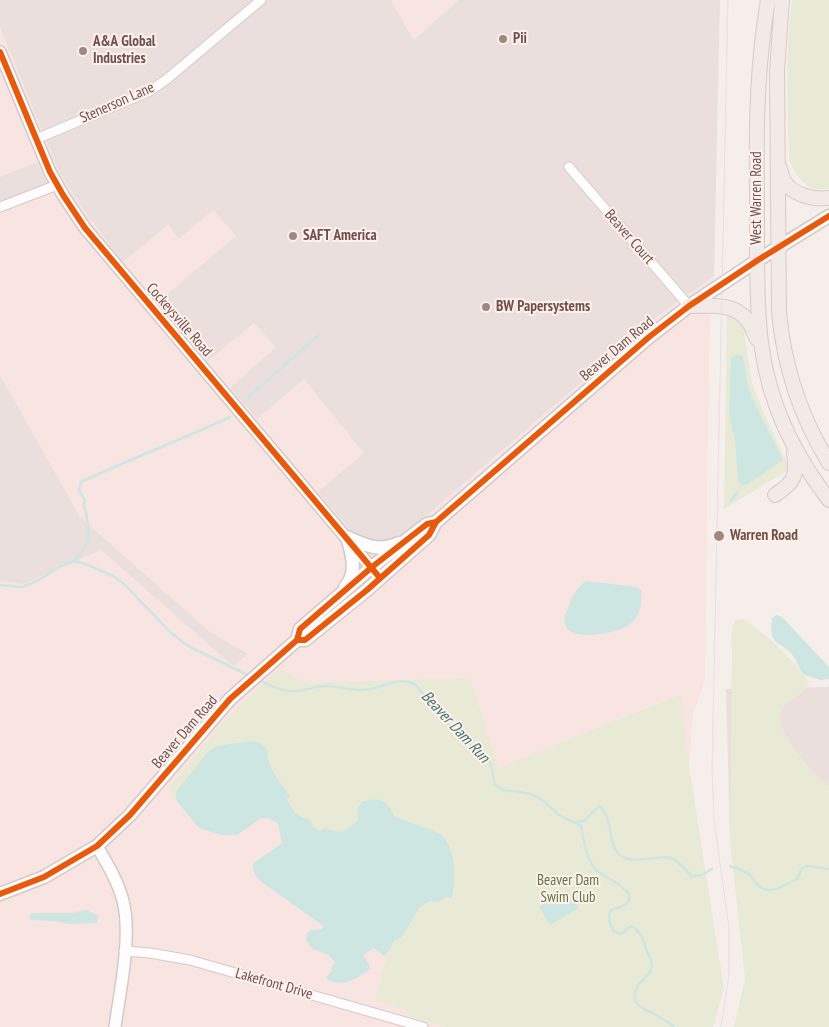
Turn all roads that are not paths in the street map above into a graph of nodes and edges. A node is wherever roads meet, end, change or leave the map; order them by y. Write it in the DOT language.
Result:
graph roads {
  1 [pos="261,0"];
  2 [pos="768,0"];
  3 [pos="782,0"];
  4 [pos="0,52"];
  5 [pos="36,139"];
  6 [pos="777,159"];
  7 [pos="569,167"];
  8 [pos="57,185"];
  9 [pos="829,198"];
  10 [pos="0,207"];
  11 [pos="829,216"];
  12 [pos="778,247"];
  13 [pos="758,260"];
  14 [pos="689,306"];
  15 [pos="762,349"];
  16 [pos="793,444"];
  17 [pos="829,465"];
  18 [pos="775,495"];
  19 [pos="829,500"];
  20 [pos="436,522"];
  21 [pos="347,537"];
  22 [pos="410,538"];
  23 [pos="372,568"];
  24 [pos="380,578"];
  25 [pos="336,598"];
  26 [pos="297,640"];
  27 [pos="97,846"];
  28 [pos="0,894"];
  29 [pos="124,951"];
  30 [pos="115,1027"];
  31 [pos="423,1027"];
  1 -- 5 [label="street, Stenerson Lane"];
  2 -- 13 [label="main road, West Warren Road"];
  3 -- 6 [label="main road, West Warren Road"];
  4 -- 5 [label="street, Cockeysville Road"];
  5 -- 8 [label="street, Cockeysville Road"];
  6 -- 9 [label="main road"];
  6 -- 12 [label="main road, West Warren Road"];
  7 -- 14 [label="street, Beaver Court"];
  8 -- 10 [label="street"];
  8 -- 21 [label="street, Cockeysville Road"];
  11 -- 12 [label="main road, Beaver Dam Road"];
  12 -- 13 [label="main road, Beaver Dam Road"];
  12 -- 17 [label="main road, West Warren Road"];
  13 -- 14 [label="main road, Beaver Dam Road"];
  13 -- 15 [label="main road, West Warren Road"];
  14 -- 15 [label="main road"];
  14 -- 20 [label="main road, Beaver Dam Road"];
  15 -- 16 [label="main road, West Warren Road"];
  16 -- 18 [label="main road"];
  16 -- 19 [label="main road, West Warren Road"];
  20 -- 22 [label="main road, Beaver Dam Road"];
  20 -- 24 [label="main road, Beaver Dam Road"];
  21 -- 22 [label="main road"];
  21 -- 23 [label="street, Cockeysville Road"];
  21 -- 25 [label="main road"];
  22 -- 23 [label="main road, Beaver Dam Road"];
  23 -- 24 [label="street, Cockeysville Road"];
  23 -- 25 [label="main road, Beaver Dam Road"];
  24 -- 26 [label="main road, Beaver Dam Road"];
  25 -- 26 [label="main road, Beaver Dam Road"];
  26 -- 27 [label="main road, Beaver Dam Road"];
  27 -- 28 [label="main road, Beaver Dam Road"];
  27 -- 29 [label="street"];
  29 -- 30 [label="street"];
  29 -- 31 [label="street, Lakefront Drive"];
}
